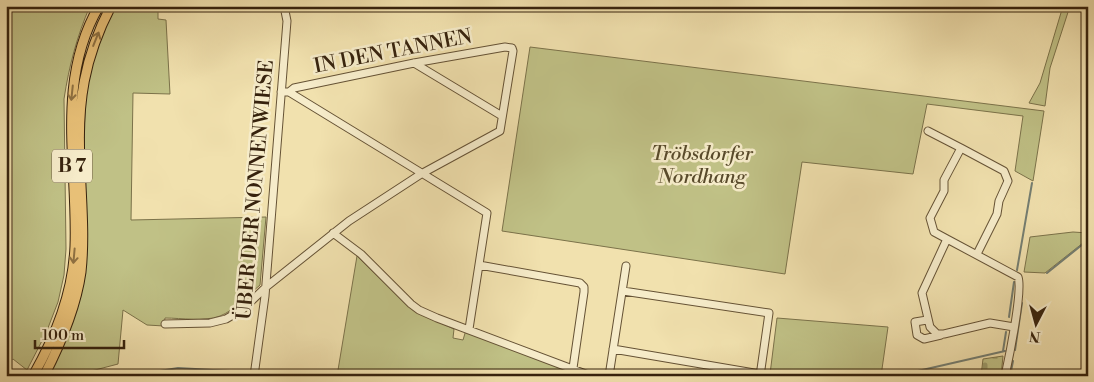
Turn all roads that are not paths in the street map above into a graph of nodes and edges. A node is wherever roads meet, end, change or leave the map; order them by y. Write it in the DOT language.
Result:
graph roads {
  1 [pos="99,6"];
  2 [pos="111,6"];
  3 [pos="284,6"];
  4 [pos="414,63"];
  5 [pos="285,92"];
  6 [pos="502,116"];
  7 [pos="928,131"];
  8 [pos="961,148"];
  9 [pos="421,174"];
  10 [pos="333,233"];
  11 [pos="947,239"];
  12 [pos="977,254"];
  13 [pos="479,265"];
  14 [pos="626,266"];
  15 [pos="266,287"];
  16 [pos="623,291"];
  17 [pos="927,320"];
  18 [pos="165,324"];
  19 [pos="1014,327"];
  20 [pos="469,329"];
  21 [pos="944,334"];
  22 [pos="613,350"];
  23 [pos="573,368"];
  24 [pos="255,372"];
  25 [pos="760,375"];
  26 [pos="33,376"];
  27 [pos="44,376"];
  28 [pos="591,376"];
  29 [pos="609,376"];
  30 [pos="1005,376"];
  1 -- 26 [label="main road, B 7, one-way"];
  27 -- 2 [label="main road, B 7, one-way"];
  3 -- 5 [label="street, ÜBER DER NONNENWIESE"];
  4 -- 5 [label="street, IN DEN TANNEN"];
  4 -- 6 [label="street"];
  4 -- 6 [label="street, IN DEN TANNEN"];
  5 -- 9 [label="street"];
  5 -- 15 [label="street, ÜBER DER NONNENWIESE"];
  6 -- 9 [label="street"];
  7 -- 8 [label="street"];
  8 -- 11 [label="street"];
  8 -- 12 [label="street"];
  9 -- 10 [label="street"];
  9 -- 13 [label="street"];
  10 -- 15 [label="street"];
  10 -- 20 [label="street"];
  11 -- 12 [label="street"];
  11 -- 17 [label="street"];
  12 -- 19 [label="street"];
  13 -- 20 [label="street"];
  13 -- 23 [label="street"];
  14 -- 16 [label="street"];
  15 -- 18 [label="street"];
  15 -- 24 [label="street, ÜBER DER NONNENWIESE"];
  16 -- 22 [label="street"];
  16 -- 25 [label="street"];
  17 -- 21 [label="street"];
  17 -- 21 [label="street"];
  19 -- 21 [label="street"];
  19 -- 30 [label="street"];
  20 -- 23 [label="street"];
  22 -- 25 [label="street"];
  22 -- 29 [label="street"];
  23 -- 28 [label="street"];
}
